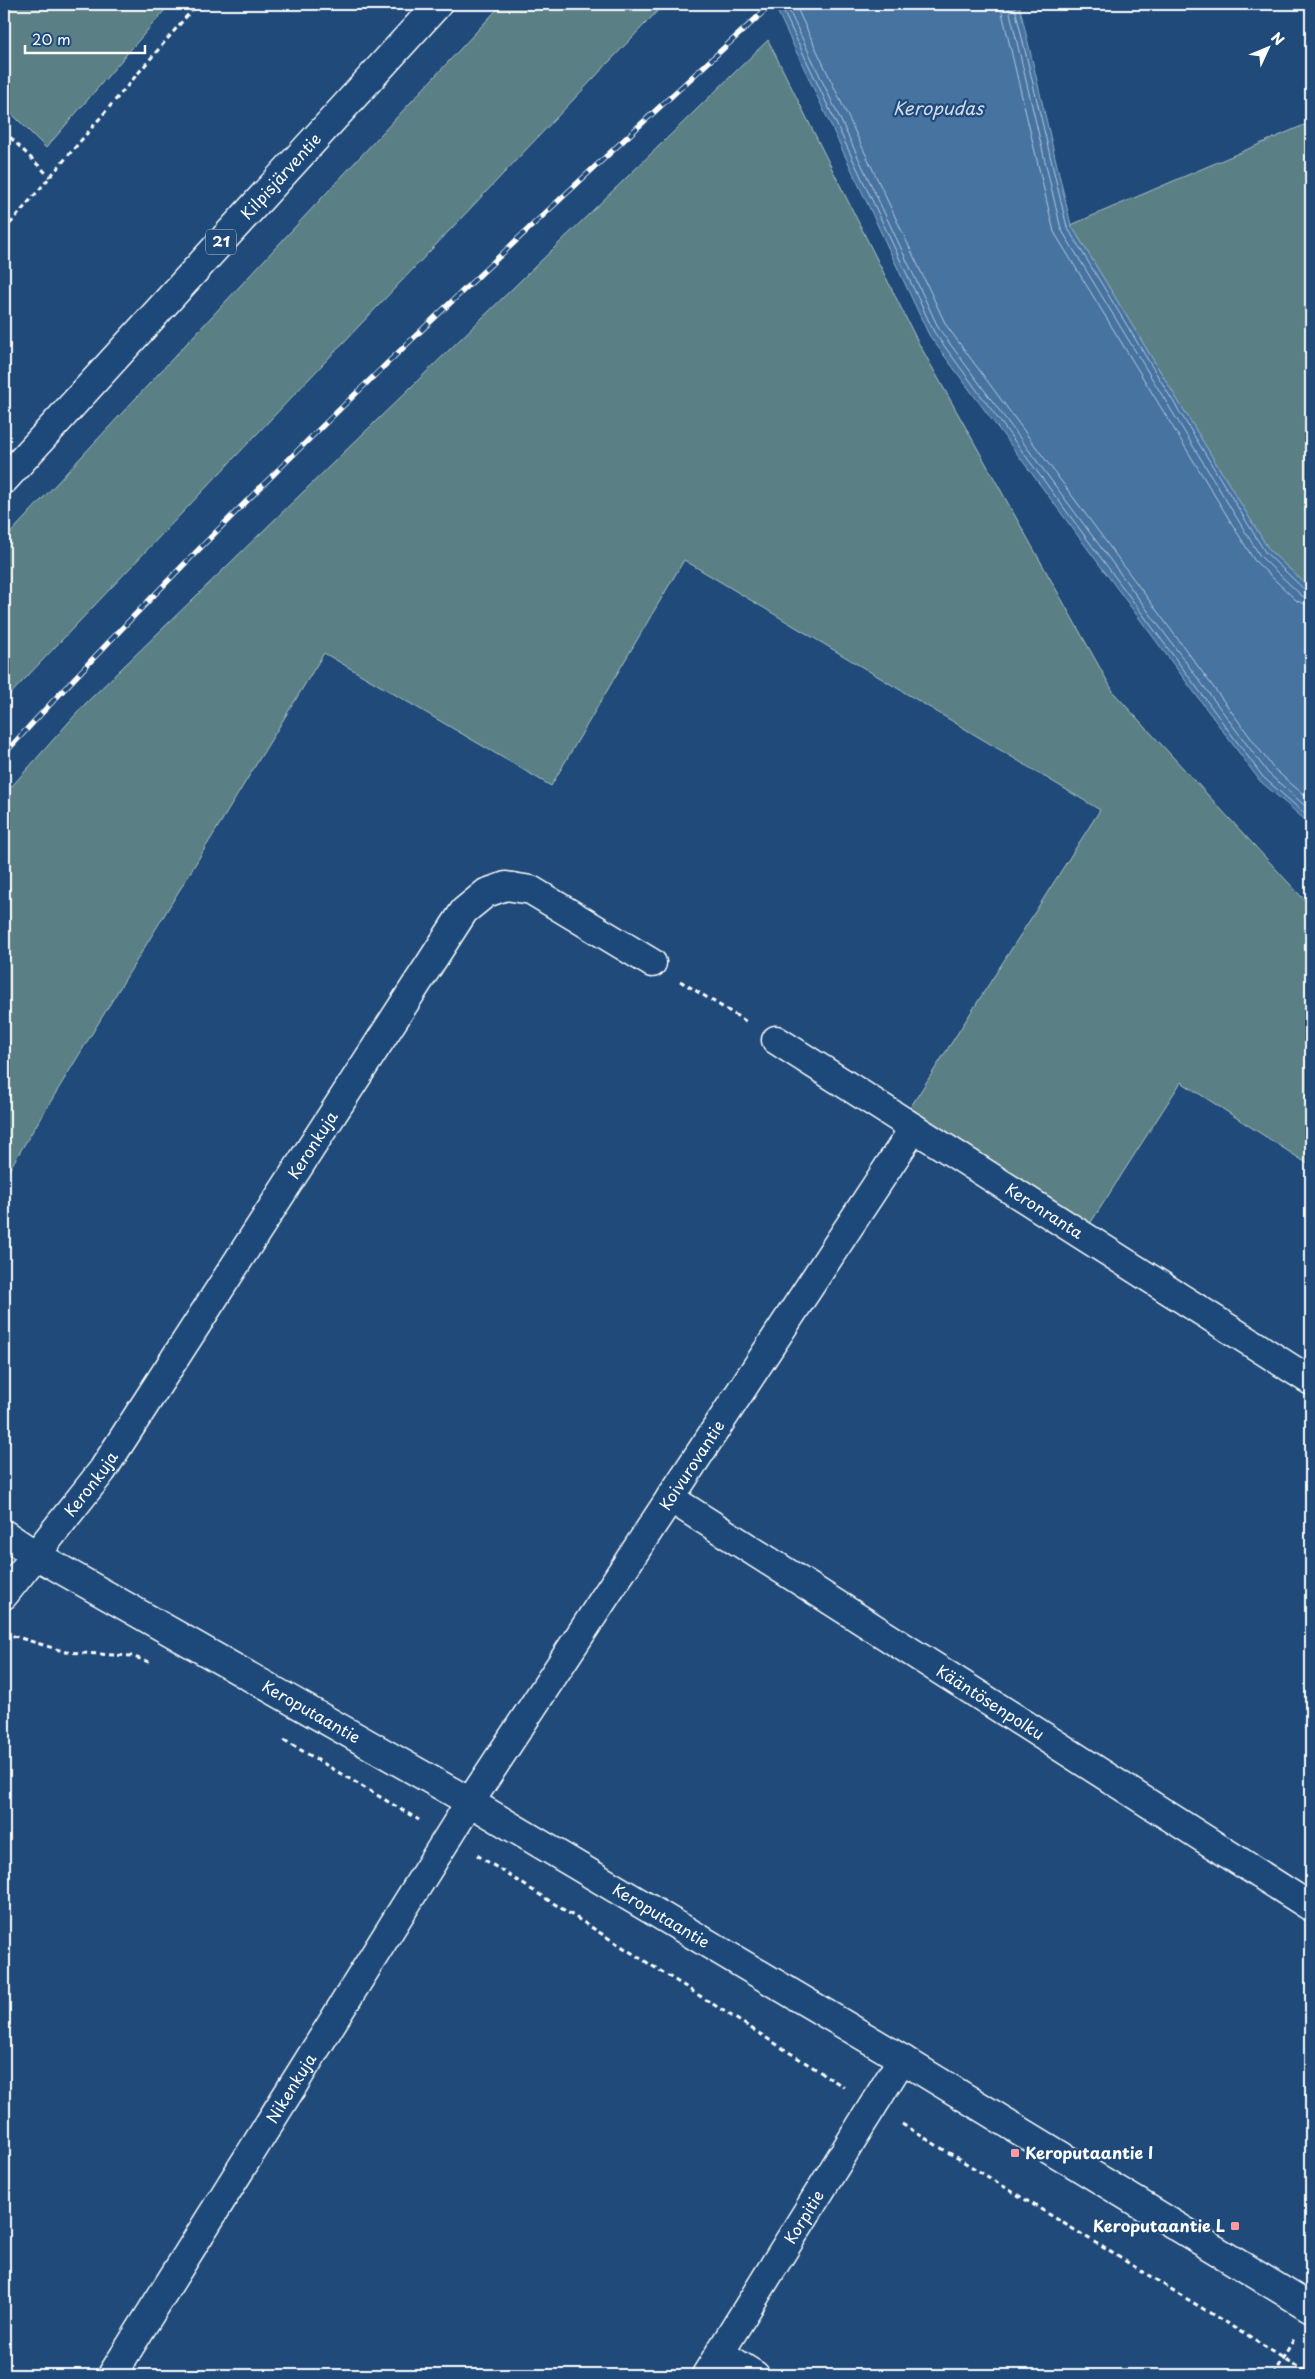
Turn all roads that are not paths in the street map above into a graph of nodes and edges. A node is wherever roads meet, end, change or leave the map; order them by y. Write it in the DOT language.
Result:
graph roads {
  1 [pos="438,4"];
  2 [pos="4,480"];
  3 [pos="652,963"];
  4 [pos="776,1040"];
  5 [pos="914,1128"];
  6 [pos="1311,1381"];
  7 [pos="670,1498"];
  8 [pos="4,1534"];
  9 [pos="34,1554"];
  10 [pos="4,1595"];
  11 [pos="470,1802"];
  12 [pos="1311,1907"];
  13 [pos="902,2059"];
  14 [pos="1311,2307"];
  15 [pos="713,2364"];
  16 [pos="112,2375"];
  17 [pos="755,2375"];
  1 -- 2 [label="main road, Kilpisjärventie / 21"];
  3 -- 9 [label="main road, Keronkuja"];
  4 -- 5 [label="main road, Keronranta"];
  5 -- 6 [label="main road, Keronranta"];
  5 -- 7 [label="main road, Koivurovantie"];
  7 -- 11 [label="main road, Koivurovantie"];
  7 -- 12 [label="main road, Kääntösenpolku"];
  8 -- 9 [label="main road, Keroputaantie"];
  9 -- 10 [label="main road, Keronkuja"];
  9 -- 11 [label="main road, Keroputaantie"];
  11 -- 13 [label="main road, Keroputaantie"];
  11 -- 16 [label="main road, Nikenkuja"];
  13 -- 14 [label="main road, Keroputaantie"];
  13 -- 15 [label="main road, Korpitie"];
  15 -- 17 [label="main road"];
}
